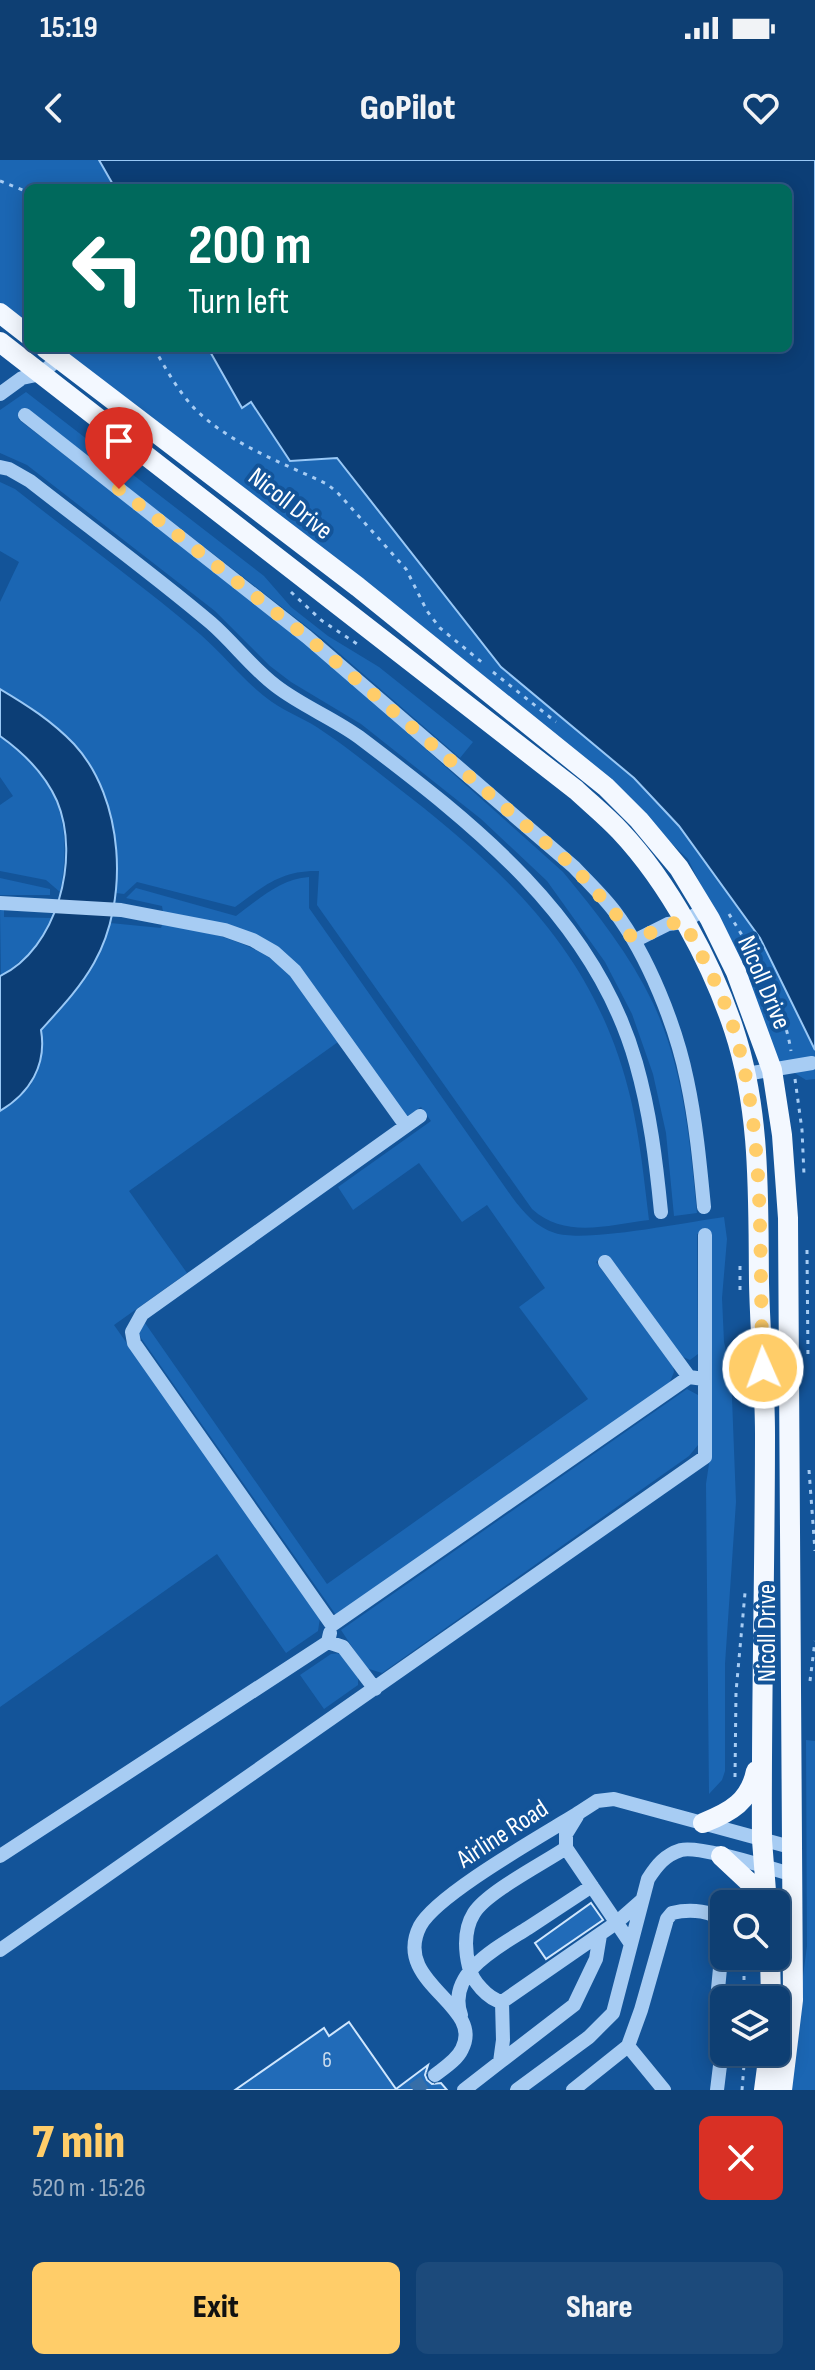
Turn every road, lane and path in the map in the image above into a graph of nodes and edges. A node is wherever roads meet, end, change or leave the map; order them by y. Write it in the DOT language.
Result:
graph roads {
  1 [pos="0,181"];
  2 [pos="24,190"];
  3 [pos="0,313"];
  4 [pos="24,332"];
  5 [pos="0,342"];
  6 [pos="52,353"];
  7 [pos="41,374"];
  8 [pos="0,394"];
  9 [pos="121,406"];
  10 [pos="25,415"];
  11 [pos="110,426"];
  12 [pos="0,467"];
  13 [pos="240,496"];
  14 [pos="225,515"];
  15 [pos="402,622"];
  16 [pos="390,644"];
  17 [pos="0,903"];
  18 [pos="704,909"];
  19 [pos="684,922"];
  20 [pos="634,941"];
  21 [pos="812,1063"];
  22 [pos="772,1070"];
  23 [pos="746,1074"];
  24 [pos="420,1116"];
  25 [pos="406,1126"];
  26 [pos="704,1207"];
  27 [pos="661,1212"];
  28 [pos="705,1235"];
  29 [pos="605,1262"];
  30 [pos="697,1378"];
  31 [pos="746,1583"];
  32 [pos="332,1625"];
  33 [pos="328,1642"];
  34 [pos="375,1689"];
  35 [pos="761,1747"];
  36 [pos="733,1785"];
  37 [pos="580,1812"];
  38 [pos="703,1823"];
  39 [pos="762,1840"];
  40 [pos="566,1848"];
  41 [pos="794,1848"];
  42 [pos="0,1856"];
  43 [pos="721,1856"];
  44 [pos="763,1867"];
  45 [pos="794,1875"];
  46 [pos="592,1886"];
  47 [pos="755,1890"];
  48 [pos="764,1890"];
  49 [pos="641,1900"];
  50 [pos="616,1923"];
  51 [pos="600,1935"];
  52 [pos="631,1944"];
  53 [pos="0,1950"];
  54 [pos="470,1973"];
  55 [pos="502,2002"];
  56 [pos="461,2016"];
  57 [pos="628,2046"];
  58 [pos="500,2062"];
  59 [pos="744,2066"];
  60 [pos="767,2066"];
  61 [pos="435,2075"];
  62 [pos="464,2090"];
  63 [pos="517,2090"];
  64 [pos="573,2090"];
  65 [pos="664,2090"];
  66 [pos="717,2090"];
  67 [pos="742,2090"];
  68 [pos="764,2090"];
  69 [pos="782,2090"];
  1 -- 2 [label="path"];
  3 -- 4 [label="main road"];
  5 -- 7 [label="main road, Nicoll Drive"];
  6 -- 7 [label="lane"];
  6 -- 9 [label="main road, Nicoll Drive"];
  7 -- 8 [label="lane"];
  7 -- 11 [label="main road, Nicoll Drive"];
  9 -- 11 [label="lane"];
  9 -- 13 [label="main road, Nicoll Drive"];
  10 -- 20 [label="lane"];
  11 -- 14 [label="main road, Nicoll Drive"];
  12 -- 27 [label="lane"];
  13 -- 14 [label="lane"];
  13 -- 15 [label="main road, Nicoll Drive"];
  14 -- 16 [label="main road, Nicoll Drive"];
  15 -- 16 [label="lane"];
  15 -- 18 [label="main road, Nicoll Drive"];
  16 -- 19 [label="main road, Nicoll Drive"];
  17 -- 25 [label="lane"];
  18 -- 19 [label="lane"];
  18 -- 22 [label="main road, Nicoll Drive"];
  19 -- 20 [label="lane"];
  19 -- 23 [label="main road, Nicoll Drive"];
  20 -- 26 [label="lane"];
  21 -- 22 [label="lane"];
  22 -- 23 [label="lane"];
  22 -- 41 [label="main road, Nicoll Drive"];
  23 -- 35 [label="main road, Nicoll Drive"];
  24 -- 25 [label="lane"];
  25 -- 32 [label="lane"];
  28 -- 30 [label="lane"];
  29 -- 30 [label="lane"];
  30 -- 32 [label="lane"];
  30 -- 34 [label="lane"];
  31 -- 36 [label="path"];
  32 -- 33 [label="lane"];
  33 -- 34 [label="lane"];
  33 -- 42 [label="lane"];
  34 -- 53 [label="lane"];
  35 -- 38 [label="main road"];
  35 -- 39 [label="main road, Nicoll Drive"];
  37 -- 38 [label="lane, Airline Road"];
  37 -- 40 [label="lane"];
  37 -- 56 [label="lane, Airline Road"];
  38 -- 39 [label="lane, Airline Road"];
  39 -- 41 [label="lane, Airline Road"];
  39 -- 44 [label="main road, Nicoll Drive"];
  40 -- 46 [label="lane"];
  40 -- 54 [label="lane"];
  41 -- 45 [label="main road, Nicoll Drive"];
  43 -- 44 [label="lane"];
  43 -- 47 [label="main road"];
  43 -- 49 [label="lane"];
  44 -- 45 [label="lane"];
  44 -- 48 [label="main road, Nicoll Drive"];
  45 -- 69 [label="main road, Nicoll Drive"];
  46 -- 50 [label="lane"];
  46 -- 54 [label="lane"];
  49 -- 50 [label="lane"];
  49 -- 52 [label="lane"];
  50 -- 51 [label="lane"];
  50 -- 52 [label="lane"];
  51 -- 55 [label="lane"];
  51 -- 58 [label="lane"];
  52 -- 63 [label="lane"];
  54 -- 55 [label="lane"];
  54 -- 56 [label="lane"];
  55 -- 58 [label="lane"];
  56 -- 61 [label="lane"];
  57 -- 64 [label="lane"];
  57 -- 65 [label="lane"];
  57 -- 66 [label="lane"];
  58 -- 62 [label="lane"];
  59 -- 67 [label="path"];
  60 -- 68 [label="main road"];
}
